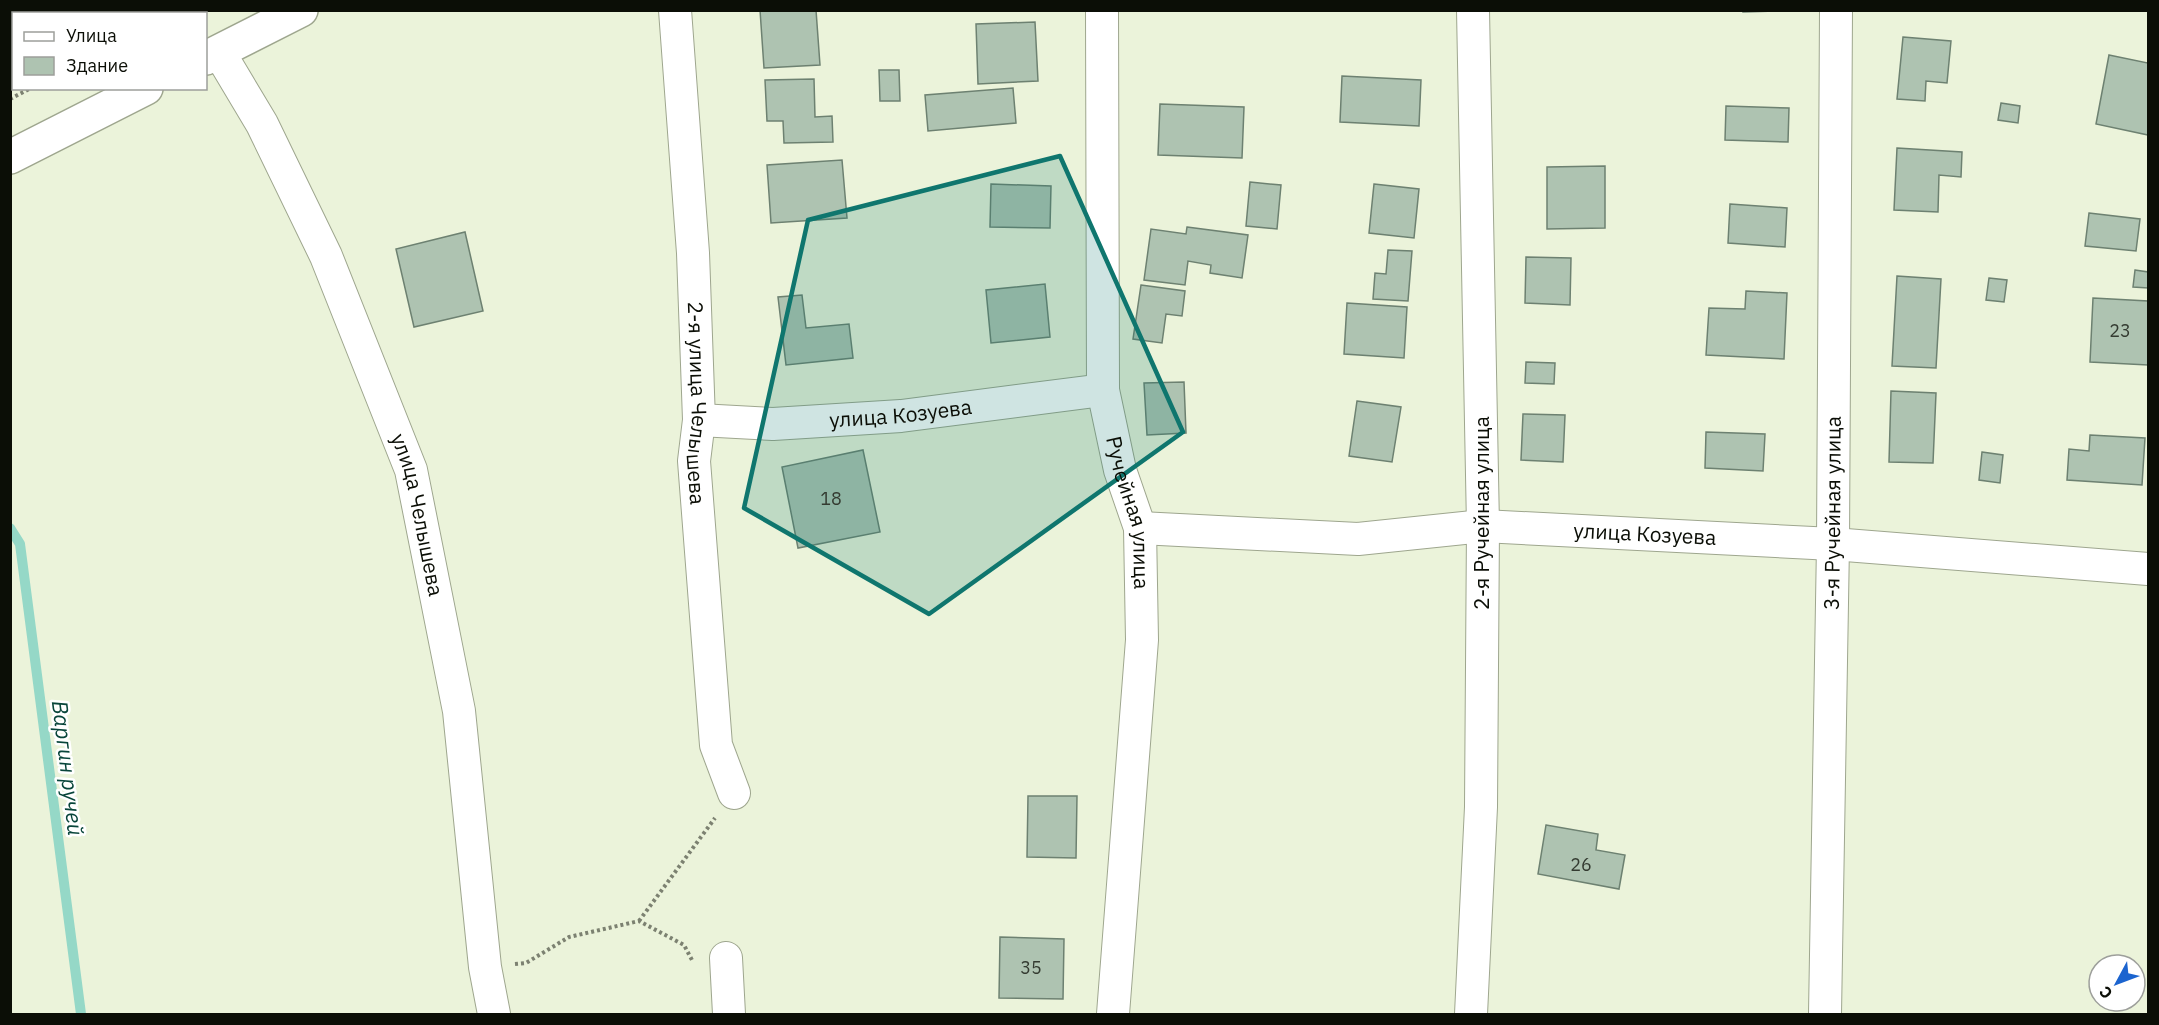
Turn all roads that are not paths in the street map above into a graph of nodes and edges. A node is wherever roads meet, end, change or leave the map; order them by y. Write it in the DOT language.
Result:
graph roads {
  1 [pos="301,10"];
  2 [pos="675,10"];
  3 [pos="1102,10"];
  4 [pos="1473,10"];
  5 [pos="1836,10"];
  6 [pos="212,55"];
  7 [pos="142,90"];
  8 [pos="10,157"];
  9 [pos="1103,390"];
  10 [pos="699,420"];
  11 [pos="1483,526"];
  12 [pos="1140,528"];
  13 [pos="1833,544"];
  14 [pos="2148,569"];
  15 [pos="734,793"];
  16 [pos="726,958"];
  17 [pos="494,1014"];
  18 [pos="729,1014"];
  19 [pos="1113,1014"];
  20 [pos="1471,1014"];
  21 [pos="1824,1014"];
  1 -- 6 [label="street"];
  2 -- 10 [label="street, 2-я улица Челышева"];
  3 -- 9 [label="street, Ручейная улица"];
  4 -- 11 [label="street, 2-я Ручейная улица"];
  5 -- 13 [label="street, 3-я Ручейная улица"];
  6 -- 17 [label="street, улица Челышева"];
  7 -- 8 [label="street"];
  9 -- 10 [label="street, улица Козуева"];
  9 -- 12 [label="street, Ручейная улица"];
  10 -- 15 [label="street, 2-я улица Челышева"];
  11 -- 12 [label="street, улица Козуева"];
  11 -- 13 [label="street, улица Козуева"];
  11 -- 20 [label="street, 2-я Ручейная улица"];
  12 -- 19 [label="street, Ручейная улица"];
  13 -- 14 [label="street, улица Козуева"];
  13 -- 21 [label="street, 3-я Ручейная улица"];
  16 -- 18 [label="street"];
}
